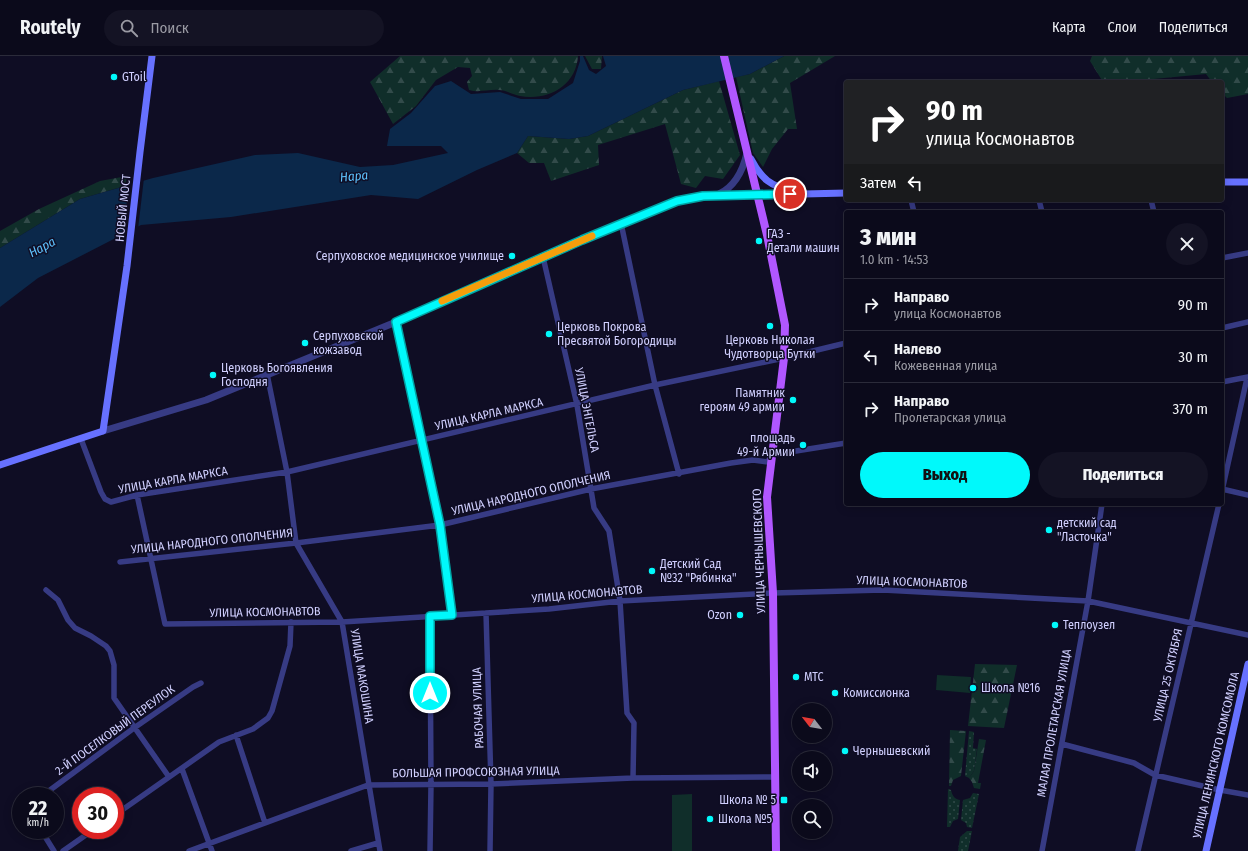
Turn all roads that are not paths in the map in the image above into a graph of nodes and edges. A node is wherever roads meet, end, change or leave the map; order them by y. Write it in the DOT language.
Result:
graph roads {
  1 [pos="152,56"];
  2 [pos="724,56"];
  3 [pos="747,153"];
  4 [pos="1224,182"];
  5 [pos="1248,182"];
  6 [pos="844,193"];
  7 [pos="801,194"];
  8 [pos="716,195"];
  9 [pos="758,195"];
  10 [pos="621,223"];
  11 [pos="1248,253"];
  12 [pos="543,257"];
  13 [pos="1224,258"];
  14 [pos="396,322"];
  15 [pos="1248,322"];
  16 [pos="1224,328"];
  17 [pos="844,343"];
  18 [pos="784,358"];
  19 [pos="267,374"];
  20 [pos="1247,377"];
  21 [pos="1224,382"];
  22 [pos="655,385"];
  23 [pos="577,405"];
  24 [pos="103,431"];
  25 [pos="81,439"];
  26 [pos="422,441"];
  27 [pos="844,443"];
  28 [pos="771,455"];
  29 [pos="0,465"];
  30 [pos="287,472"];
  31 [pos="679,474"];
  32 [pos="1224,481"];
  33 [pos="591,490"];
  34 [pos="1224,490"];
  35 [pos="137,495"];
  36 [pos="1248,495"];
  37 [pos="1102,506"];
  38 [pos="1219,506"];
  39 [pos="440,525"];
  40 [pos="296,543"];
  41 [pos="150,558"];
  42 [pos="120,562"];
  43 [pos="46,590"];
  44 [pos="773,593"];
  45 [pos="620,601"];
  46 [pos="1088,601"];
  47 [pos="486,613"];
  48 [pos="452,615"];
  49 [pos="430,616"];
  50 [pos="291,622"];
  51 [pos="342,622"];
  52 [pos="1191,624"];
  53 [pos="1248,635"];
  54 [pos="1248,664"];
  55 [pos="201,683"];
  56 [pos="134,728"];
  57 [pos="236,735"];
  58 [pos="1062,744"];
  59 [pos="182,769"];
  60 [pos="1155,775"];
  61 [pos="169,777"];
  62 [pos="775,777"];
  63 [pos="633,778"];
  64 [pos="491,784"];
  65 [pos="368,785"];
  66 [pos="431,785"];
  67 [pos="54,787"];
  68 [pos="1220,790"];
  69 [pos="1248,795"];
  70 [pos="124,809"];
  71 [pos="265,823"];
  72 [pos="47,839"];
  73 [pos="80,839"];
  74 [pos="209,843"];
  75 [pos="378,843"];
  76 [pos="54,851"];
  77 [pos="63,851"];
  78 [pos="189,851"];
  79 [pos="212,851"];
  80 [pos="351,851"];
  81 [pos="380,851"];
  82 [pos="430,851"];
  83 [pos="490,851"];
  84 [pos="776,851"];
  85 [pos="1042,851"];
  86 [pos="1138,851"];
  87 [pos="1206,851"];
  1 -- 24 [label="main road, НОВЫЙ МОСТ"];
  2 -- 3 [label="main road, УЛИЦА ЧЕРНЫШЕВСКОГО"];
  3 -- 7 [label="main road"];
  3 -- 8 [label="street"];
  3 -- 9 [label="main road, УЛИЦА ЧЕРНЫШЕВСКОГО"];
  4 -- 5 [label="main road"];
  6 -- 7 [label="main road"];
  7 -- 9 [label="main road"];
  8 -- 9 [label="street"];
  8 -- 10 [label="street"];
  9 -- 18 [label="main road, УЛИЦА ЧЕРНЫШЕВСКОГО"];
  10 -- 12 [label="street"];
  10 -- 22 [label="street"];
  11 -- 13 [label="street"];
  12 -- 14 [label="street"];
  12 -- 23 [label="street, УЛИЦА ЭНГЕЛЬСА"];
  14 -- 19 [label="street"];
  14 -- 26 [label="street"];
  15 -- 16 [label="street"];
  17 -- 18 [label="street, УЛИЦА КАРЛА МАРКСА"];
  18 -- 22 [label="street, УЛИЦА КАРЛА МАРКСА"];
  18 -- 28 [label="main road, УЛИЦА ЧЕРНЫШЕВСКОГО"];
  19 -- 24 [label="street"];
  19 -- 30 [label="street, УЛИЦА МАКОШИНА"];
  20 -- 21 [label="street"];
  20 -- 32 [label="street"];
  22 -- 23 [label="street, УЛИЦА КАРЛА МАРКСА"];
  22 -- 31 [label="street"];
  23 -- 26 [label="street, УЛИЦА КАРЛА МАРКСА"];
  23 -- 33 [label="street, УЛИЦА ЭНГЕЛЬСА"];
  24 -- 25 [label="main road"];
  25 -- 29 [label="main road"];
  25 -- 35 [label="street, УЛИЦА КАРЛА МАРКСА"];
  26 -- 30 [label="street, УЛИЦА КАРЛА МАРКСА"];
  26 -- 39 [label="street"];
  27 -- 28 [label="street, УЛИЦА НАРОДНОГО ОПОЛЧЕНИЯ"];
  28 -- 31 [label="street, УЛИЦА НАРОДНОГО ОПОЛЧЕНИЯ"];
  28 -- 44 [label="main road, УЛИЦА ЧЕРНЫШЕВСКОГО"];
  30 -- 35 [label="street, УЛИЦА КАРЛА МАРКСА"];
  30 -- 40 [label="street, УЛИЦА МАКОШИНА"];
  31 -- 33 [label="street, УЛИЦА НАРОДНОГО ОПОЛЧЕНИЯ"];
  33 -- 39 [label="street, УЛИЦА НАРОДНОГО ОПОЛЧЕНИЯ"];
  33 -- 45 [label="street, УЛИЦА ЭНГЕЛЬСА"];
  34 -- 36 [label="street"];
  35 -- 41 [label="street"];
  37 -- 46 [label="street, МАЛАЯ ПРОЛЕТАРСКАЯ УЛИЦА"];
  38 -- 52 [label="street, УЛИЦА 25 ОКТЯБРЯ"];
  39 -- 40 [label="street, УЛИЦА НАРОДНОГО ОПОЛЧЕНИЯ"];
  39 -- 48 [label="street"];
  40 -- 41 [label="street, УЛИЦА НАРОДНОГО ОПОЛЧЕНИЯ"];
  40 -- 51 [label="street, УЛИЦА МАКОШИНА"];
  41 -- 42 [label="street, УЛИЦА НАРОДНОГО ОПОЛЧЕНИЯ"];
  41 -- 50 [label="street, УЛИЦА КОСМОНАВТОВ"];
  43 -- 56 [label="street"];
  44 -- 45 [label="street, УЛИЦА КОСМОНАВТОВ"];
  44 -- 46 [label="street, УЛИЦА КОСМОНАВТОВ"];
  44 -- 62 [label="main road, УЛИЦА ЧЕРНЫШЕВСКОГО"];
  45 -- 47 [label="street, УЛИЦА КОСМОНАВТОВ"];
  45 -- 63 [label="street, УЛИЦА ЭНГЕЛЬСА"];
  46 -- 52 [label="street, УЛИЦА КОСМОНАВТОВ"];
  46 -- 58 [label="street, МАЛАЯ ПРОЛЕТАРСКАЯ УЛИЦА"];
  47 -- 48 [label="street, УЛИЦА КОСМОНАВТОВ"];
  47 -- 64 [label="street, РАБОЧАЯ УЛИЦА"];
  48 -- 49 [label="street, УЛИЦА КОСМОНАВТОВ"];
  49 -- 51 [label="street, УЛИЦА КОСМОНАВТОВ"];
  49 -- 66 [label="street"];
  50 -- 51 [label="street, УЛИЦА КОСМОНАВТОВ"];
  50 -- 57 [label="street"];
  51 -- 65 [label="street, УЛИЦА МАКОШИНА"];
  52 -- 53 [label="street, УЛИЦА КОСМОНАВТОВ"];
  52 -- 60 [label="street, УЛИЦА 25 ОКТЯБРЯ"];
  54 -- 68 [label="main road, УЛИЦА ЛЕНИНСКОГО КОМСОМОЛА"];
  55 -- 56 [label="street, 2-Й ПОСЕЛКОВЫЙ ПЕРЕУЛОК"];
  56 -- 61 [label="street"];
  56 -- 67 [label="street, 2-Й ПОСЕЛКОВЫЙ ПЕРЕУЛОК"];
  57 -- 59 [label="street"];
  57 -- 71 [label="street"];
  58 -- 60 [label="street"];
  58 -- 85 [label="street, МАЛАЯ ПРОЛЕТАРСКАЯ УЛИЦА"];
  59 -- 61 [label="street"];
  59 -- 74 [label="street"];
  60 -- 68 [label="street"];
  60 -- 86 [label="street, УЛИЦА 25 ОКТЯБРЯ"];
  61 -- 70 [label="street"];
  62 -- 63 [label="street, БОЛЬШАЯ ПРОФСОЮЗНАЯ УЛИЦА"];
  62 -- 84 [label="main road, УЛИЦА ЧЕРНЫШЕВСКОГО"];
  63 -- 64 [label="street, БОЛЬШАЯ ПРОФСОЮЗНАЯ УЛИЦА"];
  64 -- 66 [label="street, БОЛЬШАЯ ПРОФСОЮЗНАЯ УЛИЦА"];
  64 -- 83 [label="street, РАБОЧАЯ УЛИЦА"];
  65 -- 66 [label="street, БОЛЬШАЯ ПРОФСОЮЗНАЯ УЛИЦА"];
  65 -- 71 [label="street, БОЛЬШАЯ ПРОФСОЮЗНАЯ УЛИЦА"];
  65 -- 75 [label="street, УЛИЦА МАКОШИНА"];
  66 -- 82 [label="street"];
  68 -- 69 [label="street"];
  68 -- 87 [label="main road, УЛИЦА ЛЕНИНСКОГО КОМСОМОЛА"];
  71 -- 74 [label="street, БОЛЬШАЯ ПРОФСОЮЗНАЯ УЛИЦА"];
  72 -- 76 [label="street"];
  73 -- 77 [label="street"];
  74 -- 78 [label="street, БОЛЬШАЯ ПРОФСОЮЗНАЯ УЛИЦА"];
  74 -- 79 [label="street"];
  75 -- 80 [label="street"];
  75 -- 81 [label="street, УЛИЦА МАКОШИНА"];
}
